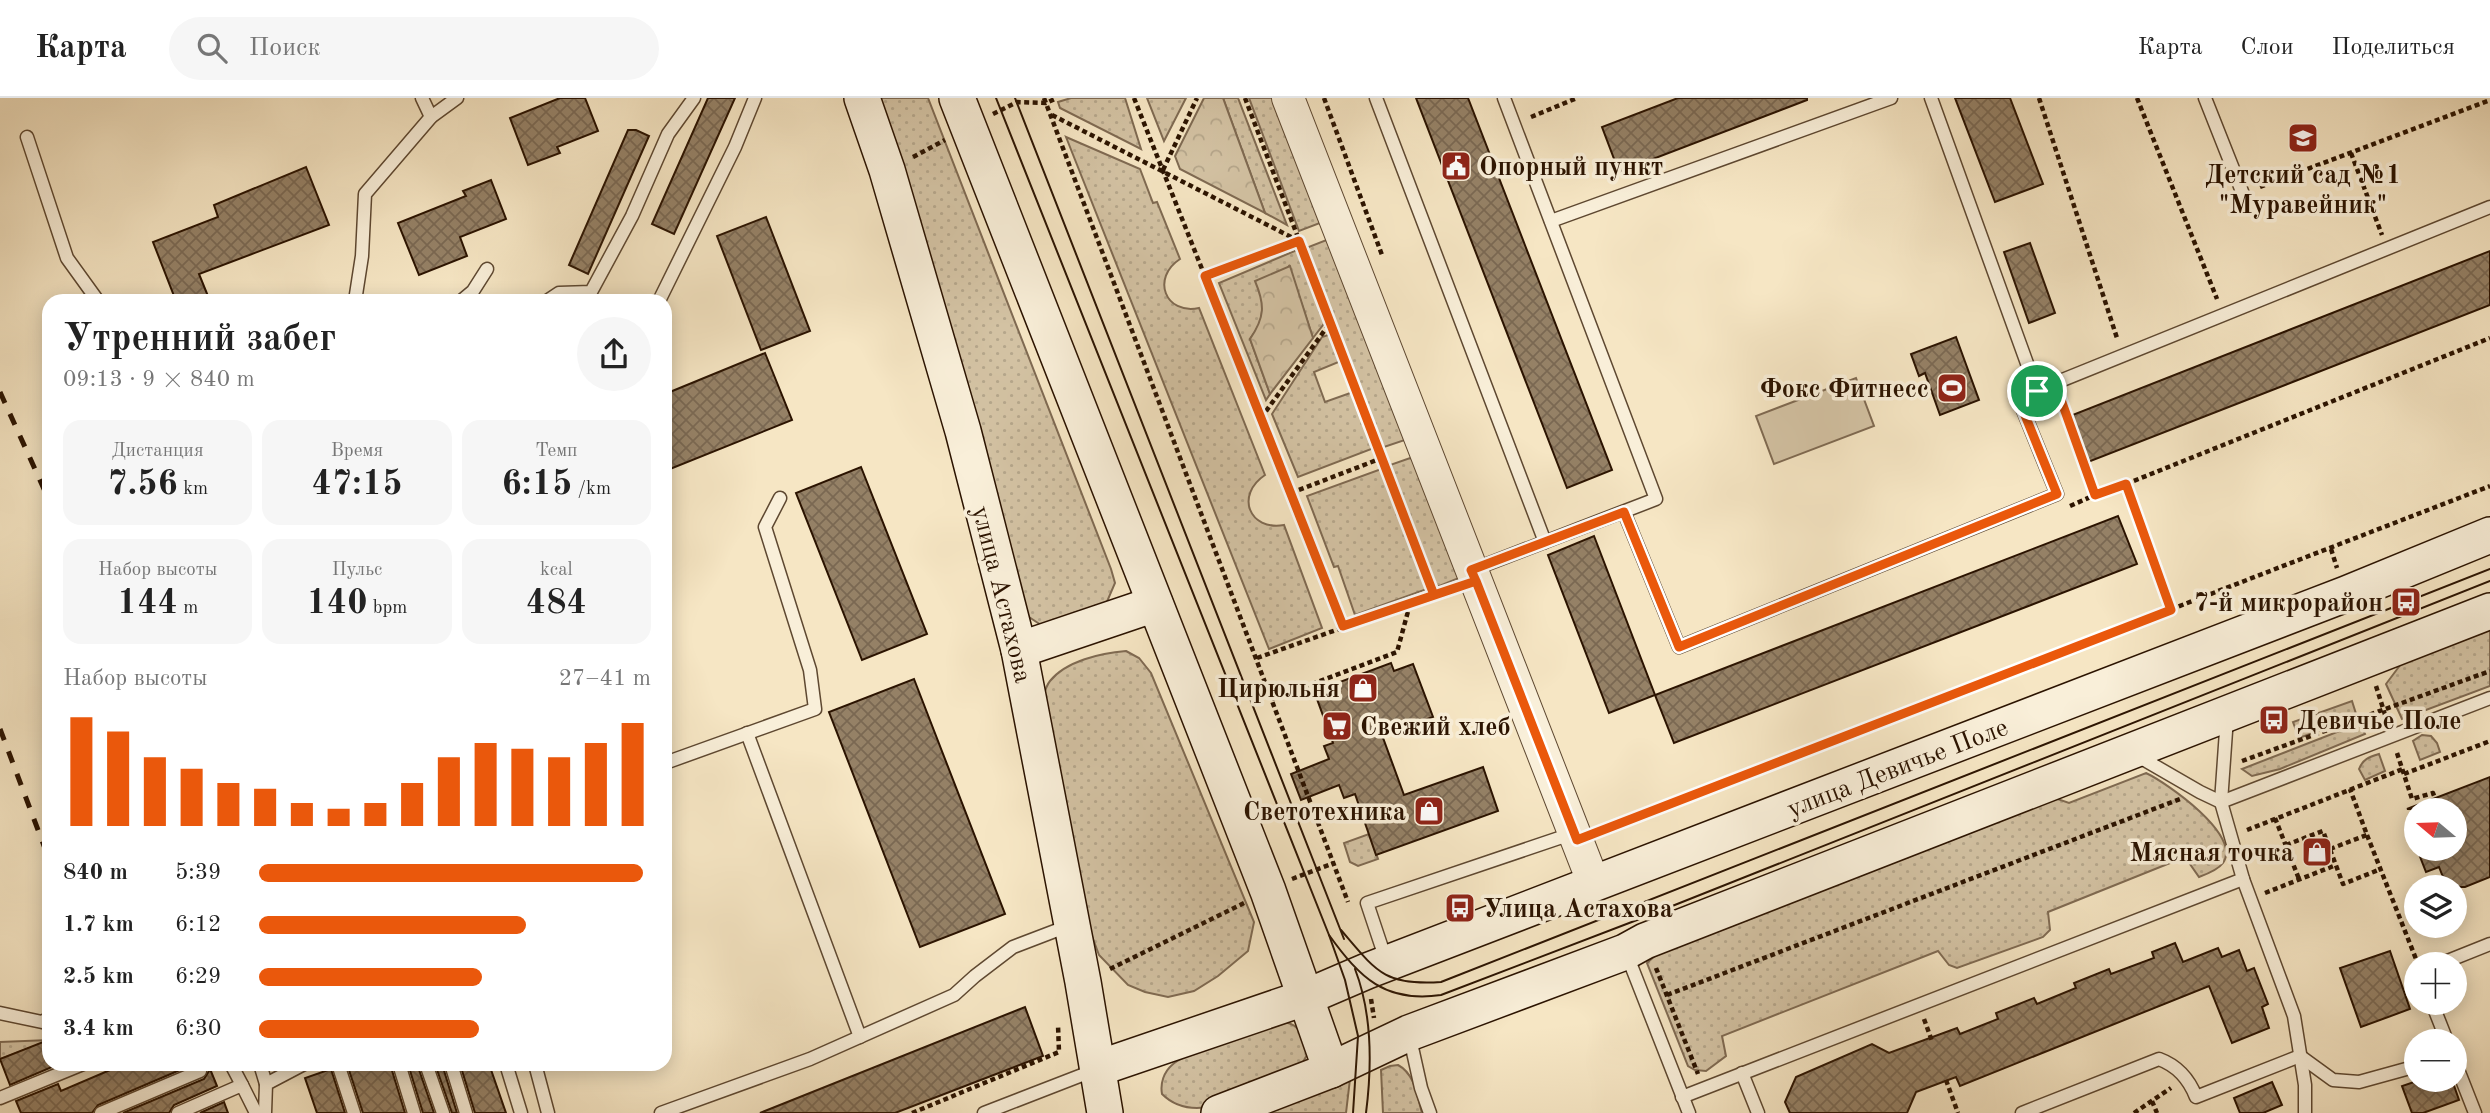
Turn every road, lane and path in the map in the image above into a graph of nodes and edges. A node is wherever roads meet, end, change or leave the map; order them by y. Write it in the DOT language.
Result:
graph roads {
  1 [pos="422,98"];
  2 [pos="457,98"];
  3 [pos="694,98"];
  4 [pos="755,98"];
  5 [pos="862,98"];
  6 [pos="1057,98"];
  7 [pos="1134,98"];
  8 [pos="1197,98"];
  9 [pos="1245,98"];
  10 [pos="1288,98"];
  11 [pos="1376,98"];
  12 [pos="1504,98"];
  13 [pos="1577,98"];
  14 [pos="1891,98"];
  15 [pos="1931,98"];
  16 [pos="2039,98"];
  17 [pos="2137,98"];
  18 [pos="2205,98"];
  19 [pos="2490,100"];
  20 [pos="1045,101"];
  21 [pos="963,113"];
  22 [pos="1051,114"];
  23 [pos="432,117"];
  24 [pos="1513,124"];
  25 [pos="27,137"];
  26 [pos="2351,153"];
  27 [pos="887,170"];
  28 [pos="1162,171"];
  29 [pos="2243,194"];
  30 [pos="2490,207"];
  31 [pos="1551,221"];
  32 [pos="1299,241"];
  33 [pos="2387,249"];
  34 [pos="487,269"];
  35 [pos="1205,276"];
  36 [pos="93,294"];
  37 [pos="356,294"];
  38 [pos="470,294"];
  39 [pos="558,294"];
  40 [pos="662,294"];
  41 [pos="2224,315"];
  42 [pos="1330,323"];
  43 [pos="2490,338"];
  44 [pos="2123,356"];
  45 [pos="2055,383"];
  46 [pos="2037,391"];
  47 [pos="1261,419"];
  48 [pos="1382,458"];
  49 [pos="2126,484"];
  50 [pos="2490,486"];
  51 [pos="1290,493"];
  52 [pos="780,498"];
  53 [pos="1624,512"];
  54 [pos="2490,536"];
  55 [pos="1545,542"];
  56 [pos="1474,575"];
  57 [pos="1434,595"];
  58 [pos="1410,603"];
  59 [pos="1155,604"];
  60 [pos="2171,610"];
  61 [pos="2490,611"];
  62 [pos="1343,626"];
  63 [pos="1019,650"];
  64 [pos="1257,658"];
  65 [pos="2490,671"];
  66 [pos="2490,698"];
  67 [pos="1272,699"];
  68 [pos="2228,713"];
  69 [pos="747,733"];
  70 [pos="2490,741"];
  71 [pos="2130,751"];
  72 [pos="672,760"];
  73 [pos="2224,768"];
  74 [pos="2404,774"];
  75 [pos="2350,789"];
  76 [pos="2200,792"];
  77 [pos="2412,798"];
  78 [pos="2415,798"];
  79 [pos="2435,798"];
  80 [pos="2221,802"];
  81 [pos="2275,818"];
  82 [pos="2367,835"];
  83 [pos="1575,836"];
  84 [pos="2230,836"];
  85 [pos="2286,845"];
  86 [pos="2330,849"];
  87 [pos="2336,865"];
  88 [pos="2381,869"];
  89 [pos="2243,879"];
  90 [pos="2299,879"];
  91 [pos="1594,884"];
  92 [pos="2250,898"];
  93 [pos="1350,906"];
  94 [pos="1072,925"];
  95 [pos="2490,943"];
  96 [pos="1625,952"];
  97 [pos="2413,952"];
  98 [pos="2467,953"];
  99 [pos="1387,963"];
  100 [pos="1340,982"];
  101 [pos="1667,995"];
  102 [pos="1304,998"];
  103 [pos="0,1013"];
  104 [pos="42,1022"];
  105 [pos="1409,1034"];
  106 [pos="860,1037"];
  107 [pos="2300,1056"];
  108 [pos="1331,1070"];
  109 [pos="2404,1070"];
  110 [pos="65,1071"];
  111 [pos="200,1071"];
  112 [pos="235,1071"];
  113 [pos="262,1071"];
  114 [pos="269,1071"];
  115 [pos="291,1071"];
  116 [pos="340,1071"];
  117 [pos="400,1071"];
  118 [pos="428,1071"];
  119 [pos="453,1071"];
  120 [pos="508,1071"];
  121 [pos="537,1071"];
  122 [pos="1742,1073"];
  123 [pos="2186,1078"];
  124 [pos="1946,1080"];
  125 [pos="266,1084"];
  126 [pos="242,1085"];
  127 [pos="2467,1092"];
  128 [pos="1682,1097"];
  129 [pos="0,1098"];
  130 [pos="1109,1098"];
  131 [pos="2152,1101"];
  132 [pos="101,1113"];
  133 [pos="178,1113"];
  134 [pos="256,1113"];
  135 [pos="265,1113"];
  136 [pos="354,1113"];
  137 [pos="414,1113"];
  138 [pos="443,1113"];
  139 [pos="466,1113"];
  140 [pos="521,1113"];
  141 [pos="548,1113"];
  142 [pos="661,1113"];
  143 [pos="984,1113"];
  144 [pos="1219,1113"];
  145 [pos="1430,1113"];
  146 [pos="1689,1113"];
  147 [pos="1758,1113"];
  148 [pos="1958,1113"];
  149 [pos="2022,1113"];
  150 [pos="2134,1113"];
  151 [pos="2157,1113"];
  152 [pos="2305,1113"];
  153 [pos="2475,1113"];
  1 -- 23 [label="lane"];
  2 -- 23 [label="lane"];
  3 -- 39 [label="lane"];
  4 -- 40 [label="lane"];
  5 -- 27 [label="main road, улица Астахова"];
  6 -- 20 [label="path"];
  7 -- 28 [label="path"];
  8 -- 28 [label="path"];
  9 -- 32 [label="path"];
  10 -- 56 [label="street"];
  11 -- 55 [label="lane"];
  12 -- 24 [label="lane"];
  13 -- 24 [label="path"];
  14 -- 31 [label="lane"];
  15 -- 46 [label="lane"];
  16 -- 44 [label="path"];
  17 -- 41 [label="path"];
  18 -- 29 [label="lane"];
  19 -- 26 [label="path"];
  20 -- 21 [label="path"];
  20 -- 22 [label="path"];
  21 -- 27 [label="path"];
  21 -- 59 [label="main road"];
  22 -- 28 [label="path"];
  22 -- 64 [label="path"];
  23 -- 37 [label="lane"];
  24 -- 31 [label="lane"];
  25 -- 36 [label="lane"];
  26 -- 29 [label="path"];
  26 -- 33 [label="path"];
  27 -- 63 [label="main road, улица Астахова"];
  28 -- 32 [label="path"];
  28 -- 35 [label="path"];
  30 -- 33 [label="lane"];
  31 -- 53 [label="lane"];
  32 -- 35 [label="path"];
  32 -- 42 [label="path"];
  33 -- 41 [label="lane"];
  34 -- 38 [label="lane"];
  35 -- 47 [label="path"];
  41 -- 44 [label="lane"];
  42 -- 47 [label="path"];
  42 -- 48 [label="path"];
  43 -- 49 [label="path"];
  44 -- 45 [label="lane"];
  45 -- 46 [label="lane"];
  45 -- 49 [label="path"];
  46 -- 53 [label="lane"];
  47 -- 51 [label="path"];
  48 -- 51 [label="path"];
  48 -- 57 [label="path"];
  49 -- 60 [label="path"];
  50 -- 60 [label="path"];
  51 -- 62 [label="path"];
  52 -- 69 [label="lane"];
  53 -- 55 [label="lane"];
  54 -- 91 [label="main road, улица Девичье Поле"];
  55 -- 56 [label="lane"];
  56 -- 57 [label="path"];
  56 -- 83 [label="street"];
  57 -- 58 [label="path"];
  58 -- 62 [label="path"];
  58 -- 67 [label="path"];
  59 -- 63 [label="main road"];
  59 -- 102 [label="main road"];
  60 -- 83 [label="path"];
  61 -- 68 [label="main road"];
  62 -- 64 [label="path"];
  63 -- 94 [label="main road, улица Астахова"];
  64 -- 67 [label="path"];
  65 -- 73 [label="path"];
  66 -- 80 [label="lane"];
  67 -- 93 [label="path"];
  68 -- 71 [label="main road"];
  68 -- 73 [label="lane"];
  69 -- 72 [label="lane"];
  69 -- 106 [label="lane"];
  70 -- 74 [label="path"];
  71 -- 76 [label="lane"];
  71 -- 96 [label="main road"];
  73 -- 80 [label="lane"];
  74 -- 75 [label="path"];
  74 -- 77 [label="path"];
  75 -- 81 [label="path"];
  75 -- 82 [label="path"];
  76 -- 80 [label="lane"];
  76 -- 101 [label="path"];
  78 -- 79 [label="path"];
  80 -- 84 [label="lane"];
  81 -- 84 [label="path"];
  81 -- 85 [label="path"];
  82 -- 86 [label="path"];
  82 -- 88 [label="path"];
  83 -- 91 [label="street"];
  83 -- 99 [label="lane"];
  84 -- 89 [label="lane"];
  85 -- 86 [label="path"];
  85 -- 90 [label="path"];
  86 -- 87 [label="path"];
  87 -- 88 [label="path"];
  87 -- 90 [label="path"];
  88 -- 97 [label="path"];
  89 -- 92 [label="lane"];
  89 -- 122 [label="lane"];
  90 -- 92 [label="path"];
  91 -- 99 [label="main road, улица Девичье Поле"];
  92 -- 107 [label="lane"];
  94 -- 106 [label="lane"];
  94 -- 130 [label="main road, улица Астахова"];
  95 -- 98 [label="lane"];
  96 -- 105 [label="main road"];
  96 -- 128 [label="lane"];
  99 -- 100 [label="main road, улица Девичье Поле"];
  100 -- 102 [label="main road, улица Девичье Поле"];
  100 -- 108 [label="main road"];
  102 -- 108 [label="main road"];
  102 -- 130 [label="main road, улица Девичье Поле"];
  103 -- 104 [label="lane"];
  105 -- 108 [label="main road"];
  105 -- 145 [label="lane"];
  106 -- 142 [label="lane"];
  107 -- 109 [label="lane"];
  107 -- 123 [label="lane"];
  107 -- 152 [label="lane"];
  108 -- 144 [label="main road"];
  110 -- 129 [label="lane"];
  111 -- 132 [label="lane"];
  112 -- 126 [label="lane"];
  113 -- 125 [label="lane"];
  114 -- 125 [label="lane"];
  115 -- 125 [label="lane"];
  116 -- 136 [label="lane"];
  117 -- 137 [label="lane"];
  118 -- 138 [label="lane"];
  119 -- 139 [label="lane"];
  120 -- 140 [label="lane"];
  121 -- 141 [label="lane"];
  122 -- 128 [label="lane"];
  122 -- 147 [label="lane"];
  123 -- 131 [label="path"];
  123 -- 149 [label="lane"];
  124 -- 148 [label="path"];
  125 -- 135 [label="lane"];
  126 -- 133 [label="lane"];
  126 -- 134 [label="lane"];
  127 -- 153 [label="lane"];
  128 -- 146 [label="lane"];
  130 -- 143 [label="lane"];
  131 -- 150 [label="path"];
  131 -- 151 [label="path"];
}
